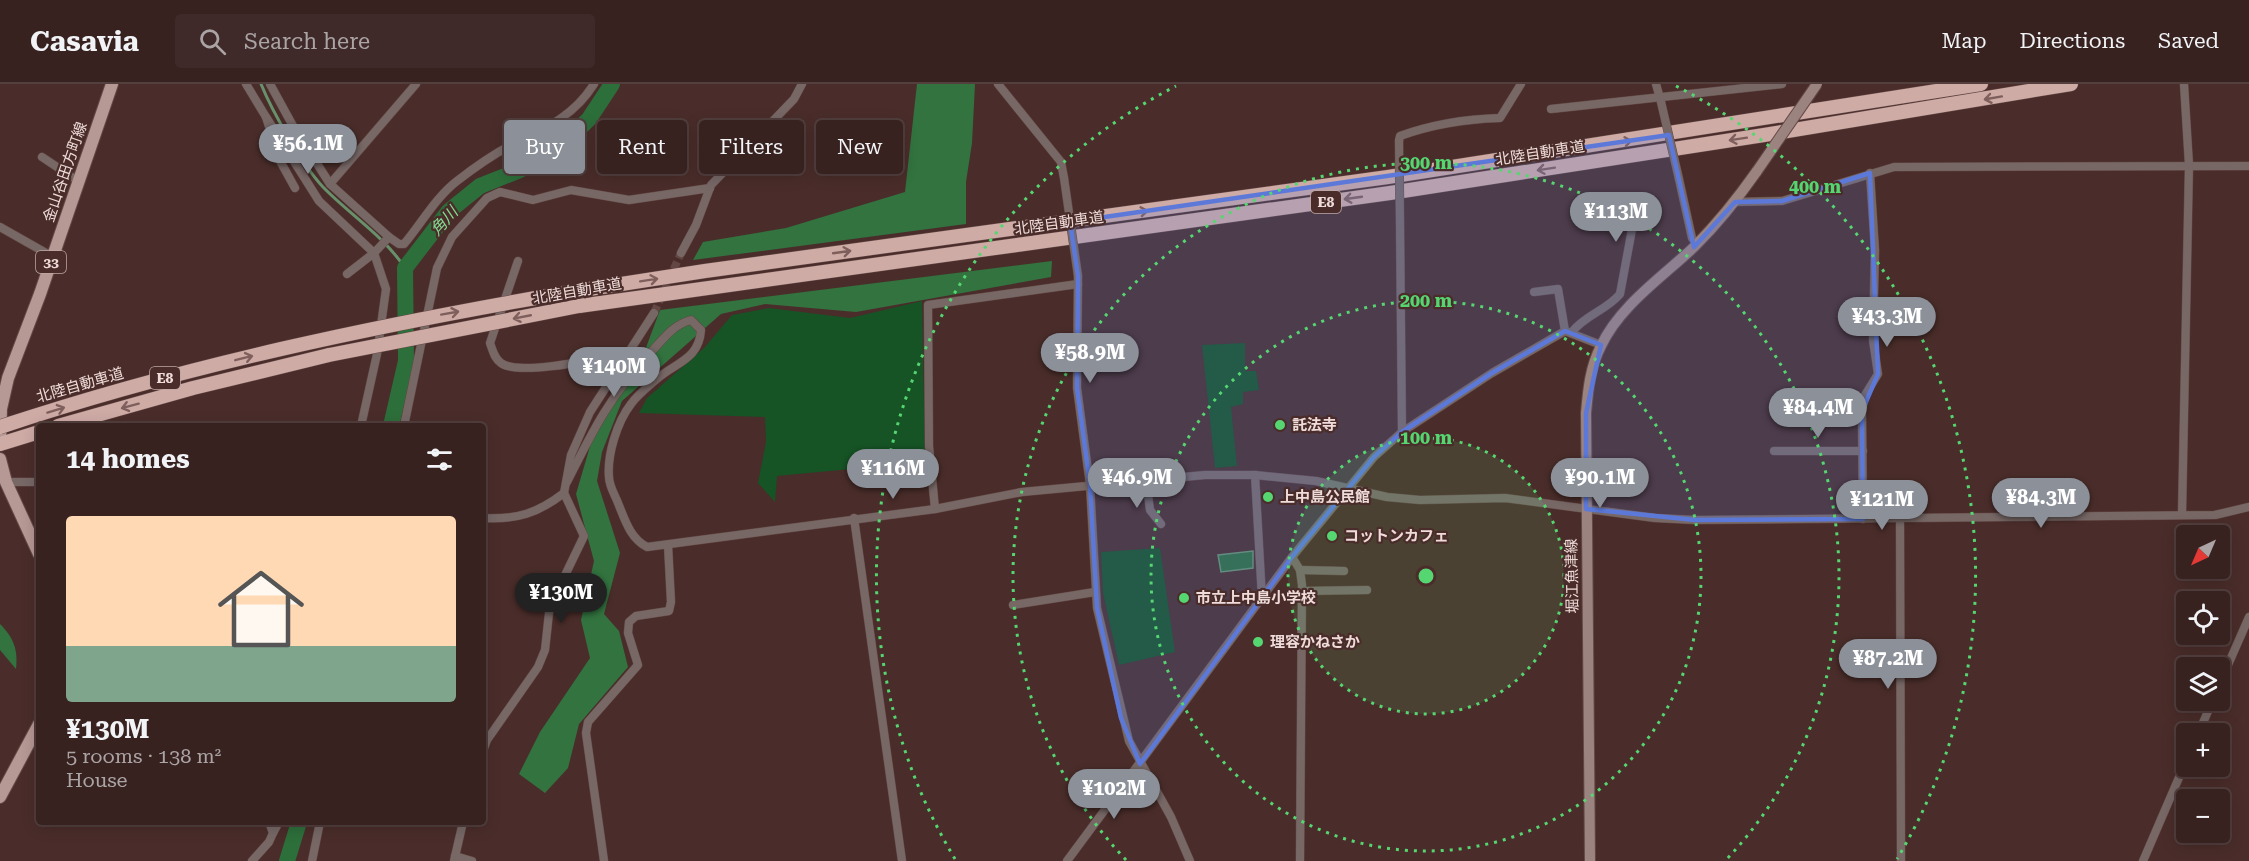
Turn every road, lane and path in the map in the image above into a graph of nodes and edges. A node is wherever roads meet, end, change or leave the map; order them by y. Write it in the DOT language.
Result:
graph roads {
  1 [pos="112,84"];
  2 [pos="246,84"];
  3 [pos="270,84"];
  4 [pos="416,84"];
  5 [pos="594,84"];
  6 [pos="802,84"];
  7 [pos="998,84"];
  8 [pos="1521,84"];
  9 [pos="1656,84"];
  10 [pos="1782,84"];
  11 [pos="1817,84"];
  12 [pos="1982,84"];
  13 [pos="2071,84"];
  14 [pos="2184,84"];
  15 [pos="1660,100"];
  16 [pos="1551,109"];
  17 [pos="266,117"];
  18 [pos="42,157"];
  19 [pos="2189,165"];
  20 [pos="2249,166"];
  21 [pos="1870,173"];
  22 [pos="78,181"];
  23 [pos="330,184"];
  24 [pos="295,188"];
  25 [pos="710,188"];
  26 [pos="1638,197"];
  27 [pos="1735,202"];
  28 [pos="0,226"];
  29 [pos="389,237"];
  30 [pos="1697,244"];
  31 [pos="374,252"];
  32 [pos="681,253"];
  33 [pos="52,256"];
  34 [pos="518,261"];
  35 [pos="347,274"];
  36 [pos="1078,280"];
  37 [pos="1534,292"];
  38 [pos="654,313"];
  39 [pos="1569,331"];
  40 [pos="1601,345"];
  41 [pos="629,353"];
  42 [pos="69,423"];
  43 [pos="362,423"];
  44 [pos="406,423"];
  45 [pos="0,427"];
  46 [pos="1402,432"];
  47 [pos="36,433"];
  48 [pos="0,443"];
  49 [pos="1774,451"];
  50 [pos="1863,451"];
  51 [pos="0,459"];
  52 [pos="1255,475"];
  53 [pos="1146,480"];
  54 [pos="3,482"];
  55 [pos="36,482"];
  56 [pos="567,482"];
  57 [pos="1090,485"];
  58 [pos="1348,487"];
  59 [pos="564,493"];
  60 [pos="2249,507"];
  61 [pos="935,508"];
  62 [pos="1586,509"];
  63 [pos="2182,514"];
  64 [pos="486,518"];
  65 [pos="854,518"];
  66 [pos="1900,518"];
  67 [pos="1863,519"];
  68 [pos="1161,524"];
  69 [pos="668,545"];
  70 [pos="36,548"];
  71 [pos="1292,557"];
  72 [pos="1300,570"];
  73 [pos="1344,571"];
  74 [pos="1367,590"];
  75 [pos="1301,591"];
  76 [pos="1095,592"];
  77 [pos="1262,598"];
  78 [pos="1013,605"];
  79 [pos="2249,617"];
  80 [pos="2230,660"];
  81 [pos="36,729"];
  82 [pos="486,743"];
  83 [pos="1140,764"];
  84 [pos="2179,777"];
  85 [pos="0,796"];
  86 [pos="270,825"];
  87 [pos="277,825"];
  88 [pos="319,825"];
  89 [pos="462,825"];
  90 [pos="273,832"];
  91 [pos="454,859"];
  92 [pos="252,861"];
  93 [pos="312,861"];
  94 [pos="472,861"];
  95 [pos="604,861"];
  96 [pos="902,861"];
  97 [pos="1067,861"];
  98 [pos="1190,861"];
  99 [pos="1300,861"];
  100 [pos="1590,861"];
  101 [pos="1901,861"];
  102 [pos="2143,861"];
  1 -- 22 [label="main road, 金山谷田方町線 / 33"];
  2 -- 17 [label="street"];
  3 -- 23 [label="street"];
  4 -- 23 [label="street"];
  5 -- 29 [label="street"];
  6 -- 25 [label="street"];
  7 -- 36 [label="street, bridge"];
  8 -- 46 [label="street, bridge"];
  9 -- 15 [label="street"];
  10 -- 15 [label="street"];
  11 -- 27 [label="main road, 堀江魚津線, bridge"];
  45 -- 12 [label="highway, 北陸自動車道 / E8, one-way, bridge"];
  13 -- 42 [label="highway, 北陸自動車道 / E8, one-way, bridge"];
  14 -- 19 [label="street"];
  15 -- 16 [label="street"];
  15 -- 30 [label="street, bridge"];
  17 -- 24 [label="street"];
  17 -- 31 [label="street"];
  18 -- 22 [label="street"];
  19 -- 20 [label="street"];
  19 -- 21 [label="street"];
  19 -- 63 [label="street"];
  21 -- 27 [label="street"];
  21 -- 50 [label="street"];
  22 -- 33 [label="main road, 金山谷田方町線 / 33"];
  23 -- 29 [label="street"];
  25 -- 32 [label="street"];
  25 -- 44 [label="street"];
  26 -- 39 [label="street"];
  27 -- 30 [label="main road, 堀江魚津線"];
  28 -- 33 [label="street"];
  29 -- 31 [label="street"];
  30 -- 40 [label="main road, 堀江魚津線"];
  31 -- 35 [label="street"];
  31 -- 43 [label="street"];
  33 -- 48 [label="main road, 金山谷田方町線 / 33"];
  34 -- 41 [label="street"];
  36 -- 57 [label="street"];
  36 -- 61 [label="street"];
  37 -- 39 [label="street"];
  38 -- 41 [label="street"];
  39 -- 40 [label="street"];
  39 -- 46 [label="street"];
  40 -- 62 [label="main road, 堀江魚津線"];
  41 -- 56 [label="street"];
  46 -- 58 [label="street"];
  47 -- 48 [label="highway"];
  49 -- 50 [label="street"];
  50 -- 67 [label="street"];
  51 -- 54 [label="main road"];
  52 -- 53 [label="street"];
  52 -- 58 [label="street"];
  52 -- 77 [label="street"];
  53 -- 57 [label="street"];
  53 -- 68 [label="street"];
  54 -- 55 [label="street"];
  54 -- 70 [label="main road"];
  56 -- 59 [label="street"];
  56 -- 69 [label="street"];
  57 -- 61 [label="street"];
  57 -- 76 [label="street"];
  58 -- 62 [label="street"];
  58 -- 71 [label="street"];
  59 -- 64 [label="street"];
  59 -- 82 [label="street"];
  60 -- 63 [label="street"];
  61 -- 65 [label="street"];
  62 -- 67 [label="street"];
  62 -- 100 [label="main road, 堀江魚津線"];
  63 -- 66 [label="street"];
  65 -- 69 [label="street"];
  65 -- 96 [label="street"];
  66 -- 67 [label="street"];
  66 -- 101 [label="street"];
  69 -- 95 [label="street"];
  71 -- 72 [label="street"];
  71 -- 77 [label="street"];
  72 -- 73 [label="street"];
  72 -- 75 [label="street"];
  74 -- 75 [label="street"];
  75 -- 99 [label="street"];
  76 -- 78 [label="street"];
  76 -- 83 [label="street"];
  77 -- 83 [label="street"];
  79 -- 80 [label="street"];
  81 -- 85 [label="main road"];
  83 -- 97 [label="street"];
  83 -- 98 [label="street"];
  84 -- 102 [label="street"];
  86 -- 90 [label="street"];
  87 -- 90 [label="street"];
  88 -- 93 [label="street"];
  89 -- 91 [label="street"];
  90 -- 92 [label="street"];
  91 -- 94 [label="street"];
}
